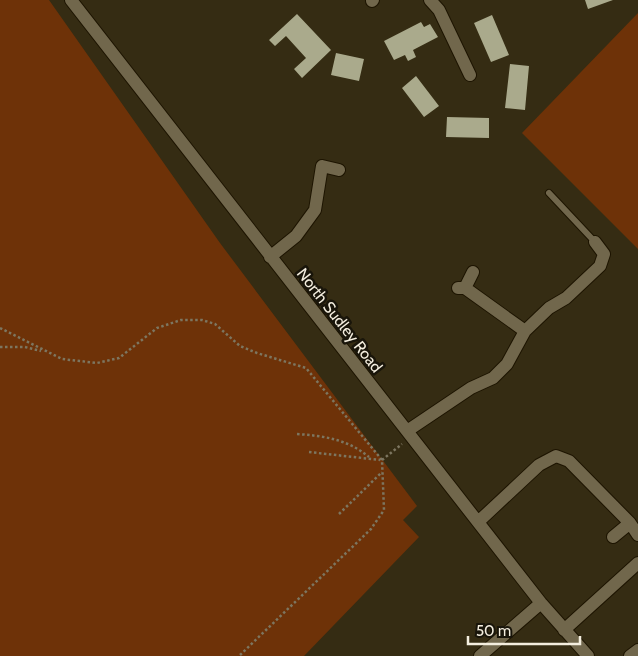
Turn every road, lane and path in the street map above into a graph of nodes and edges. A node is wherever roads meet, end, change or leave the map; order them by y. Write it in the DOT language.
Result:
graph roads {
  1 [pos="71,0"];
  2 [pos="430,0"];
  3 [pos="470,76"];
  4 [pos="339,170"];
  5 [pos="549,193"];
  6 [pos="595,242"];
  7 [pos="270,257"];
  8 [pos="473,272"];
  9 [pos="0,328"];
  10 [pos="525,331"];
  11 [pos="0,347"];
  12 [pos="48,353"];
  13 [pos="409,433"];
  14 [pos="297,434"];
  15 [pos="309,452"];
  16 [pos="368,457"];
  17 [pos="382,460"];
  18 [pos="383,471"];
  19 [pos="339,514"];
  20 [pos="478,522"];
  21 [pos="630,523"];
  22 [pos="638,536"];
  23 [pos="613,537"];
  24 [pos="638,563"];
  25 [pos="541,603"];
  26 [pos="564,630"];
  27 [pos="638,650"];
  28 [pos="240,656"];
  29 [pos="480,656"];
  30 [pos="588,656"];
  31 [pos="630,656"];
  1 -- 7 [label="street, North Sudley Road"];
  2 -- 3 [label="street"];
  4 -- 7 [label="street"];
  5 -- 6 [label="lane"];
  6 -- 10 [label="street"];
  7 -- 13 [label="street, North Sudley Road"];
  8 -- 10 [label="street"];
  9 -- 12 [label="path"];
  10 -- 13 [label="street"];
  11 -- 12 [label="path"];
  12 -- 17 [label="path"];
  13 -- 17 [label="path"];
  13 -- 20 [label="street, North Sudley Road"];
  14 -- 16 [label="path"];
  15 -- 16 [label="path"];
  16 -- 17 [label="path"];
  17 -- 18 [label="path"];
  18 -- 19 [label="path"];
  18 -- 28 [label="path"];
  20 -- 21 [label="street"];
  20 -- 25 [label="street, North Sudley Road"];
  21 -- 22 [label="street"];
  21 -- 23 [label="street"];
  24 -- 26 [label="street"];
  25 -- 26 [label="street, North Sudley Road"];
  25 -- 29 [label="street"];
  26 -- 30 [label="street, North Sudley Road"];
  27 -- 31 [label="street"];
}
